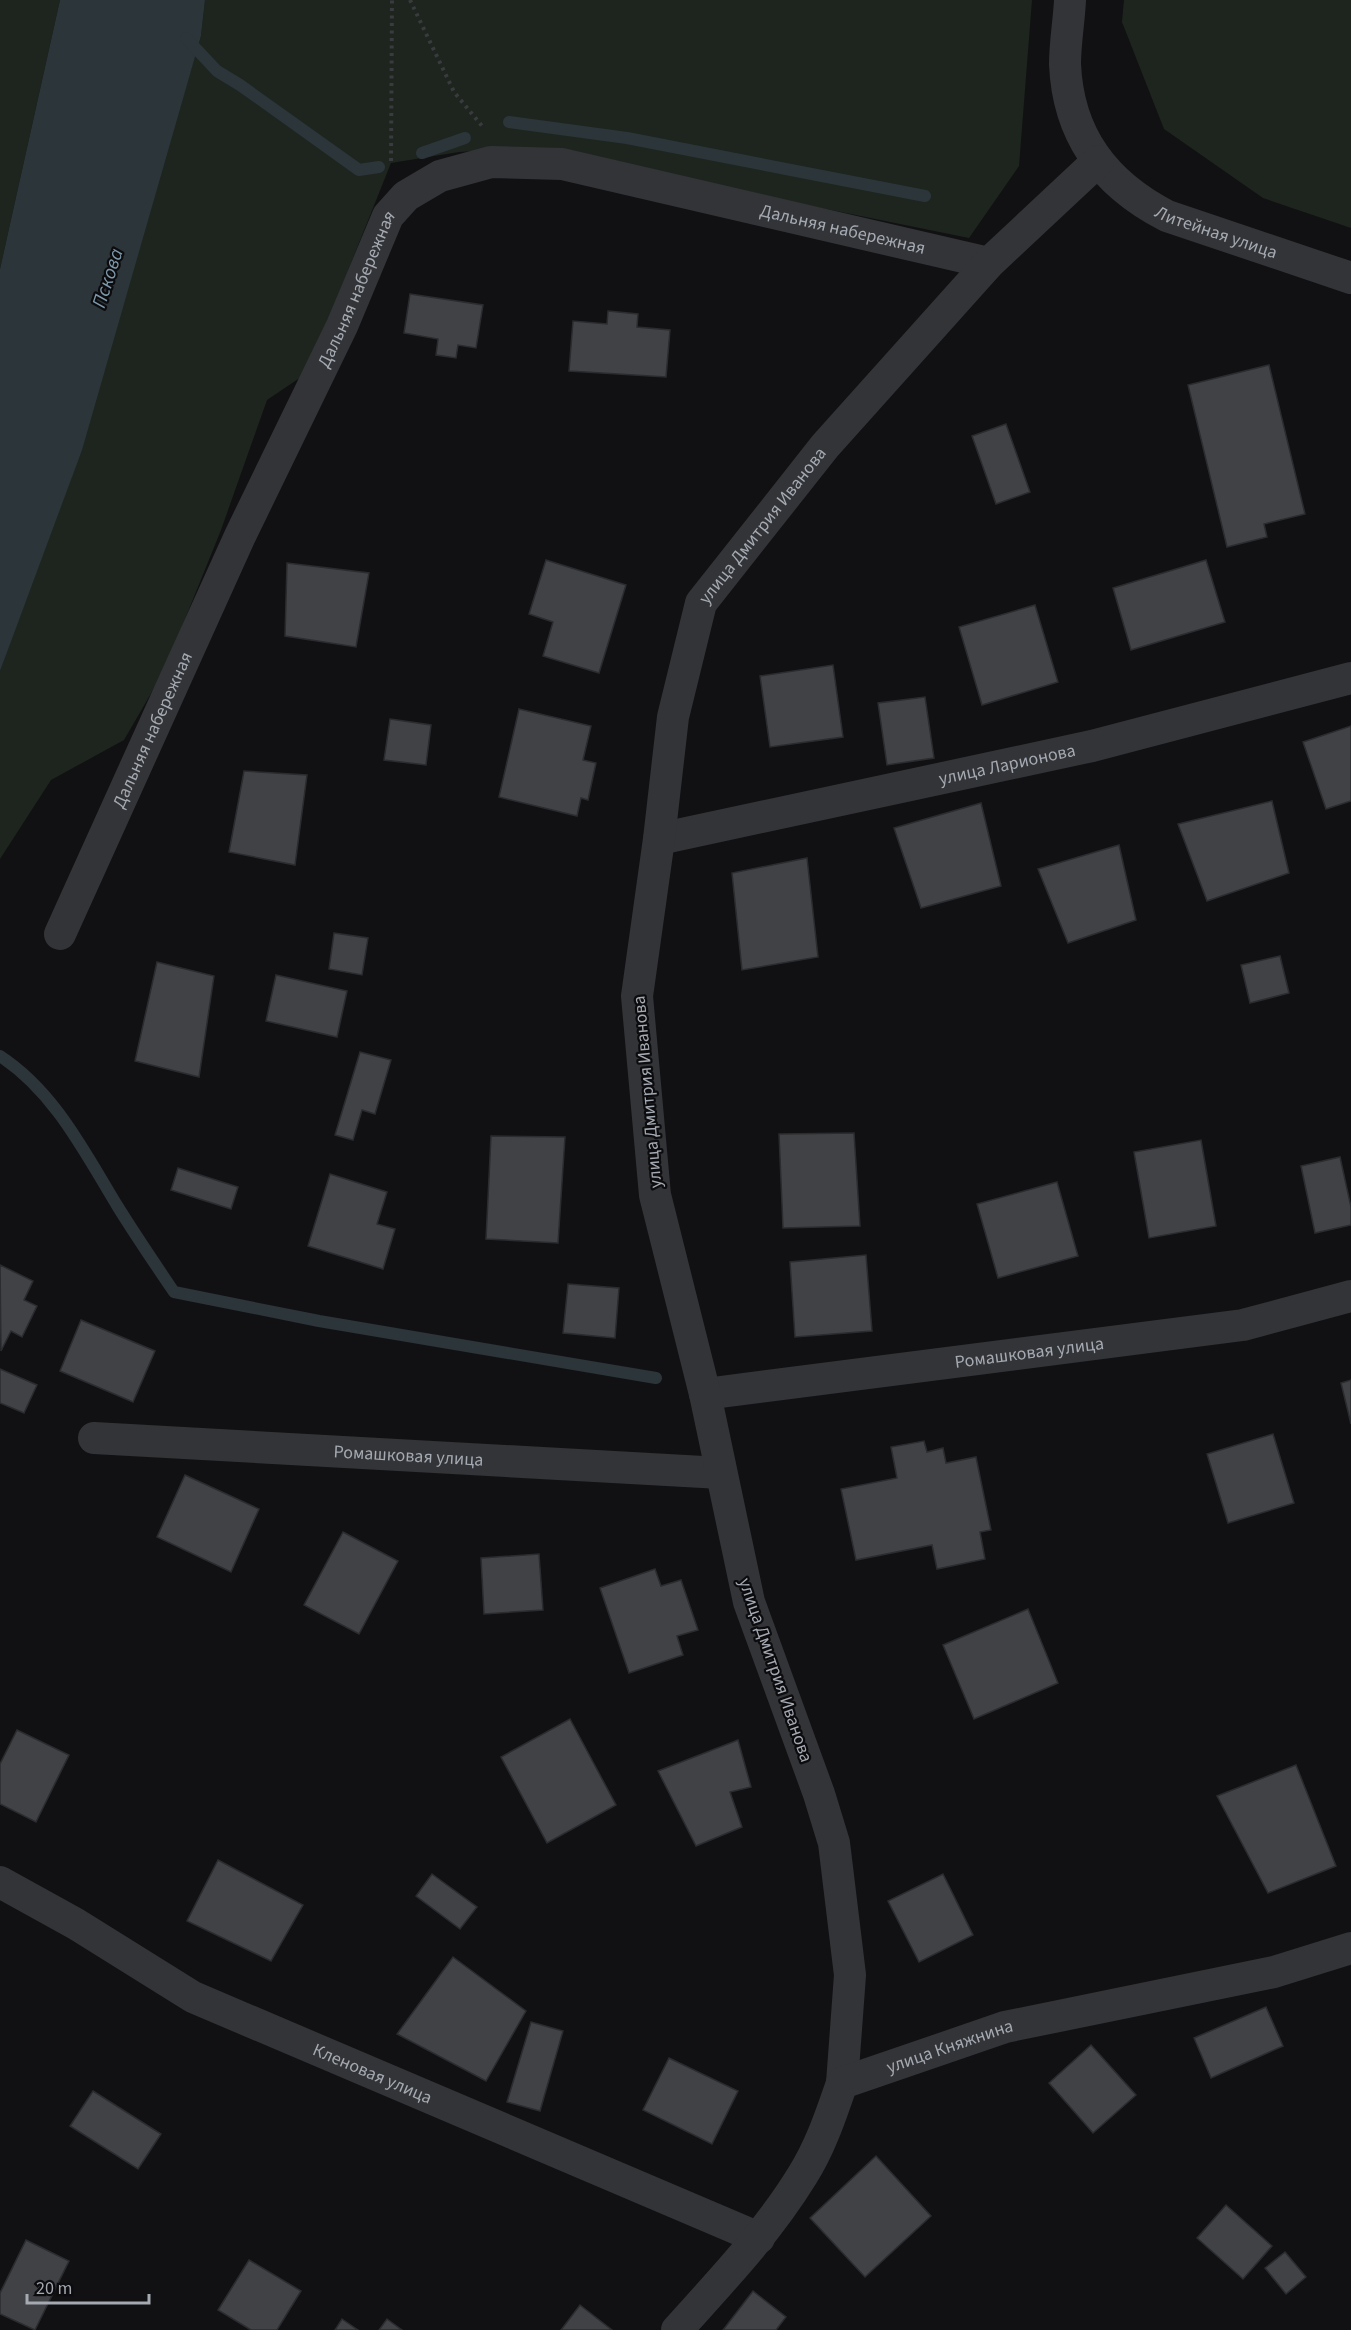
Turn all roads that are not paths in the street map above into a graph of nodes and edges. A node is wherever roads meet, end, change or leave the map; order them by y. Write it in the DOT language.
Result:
graph roads {
  1 [pos="1070,0"];
  2 [pos="1098,161"];
  3 [pos="989,263"];
  4 [pos="1351,278"];
  5 [pos="1351,678"];
  6 [pos="659,839"];
  7 [pos="60,934"];
  8 [pos="1351,1296"];
  9 [pos="705,1394"];
  10 [pos="94,1438"];
  11 [pos="721,1473"];
  12 [pos="0,1882"];
  13 [pos="1351,1948"];
  14 [pos="842,2083"];
  15 [pos="759,2238"];
  16 [pos="677,2330"];
  1 -- 2 [label="street, Литейная улица"];
  2 -- 3 [label="street, улица Дмитрия Иванова"];
  2 -- 4 [label="street, Литейная улица"];
  3 -- 6 [label="street, улица Дмитрия Иванова"];
  3 -- 7 [label="street, Дальняя набережная"];
  5 -- 6 [label="street, улица Ларионова"];
  6 -- 9 [label="street, улица Дмитрия Иванова"];
  8 -- 9 [label="street, Ромашковая улица"];
  9 -- 11 [label="street, улица Дмитрия Иванова"];
  10 -- 11 [label="street, Ромашковая улица"];
  11 -- 14 [label="street, улица Дмитрия Иванова"];
  12 -- 15 [label="street, Кленовая улица"];
  13 -- 14 [label="street, улица Княжнина"];
  14 -- 15 [label="street"];
  15 -- 16 [label="street"];
}
